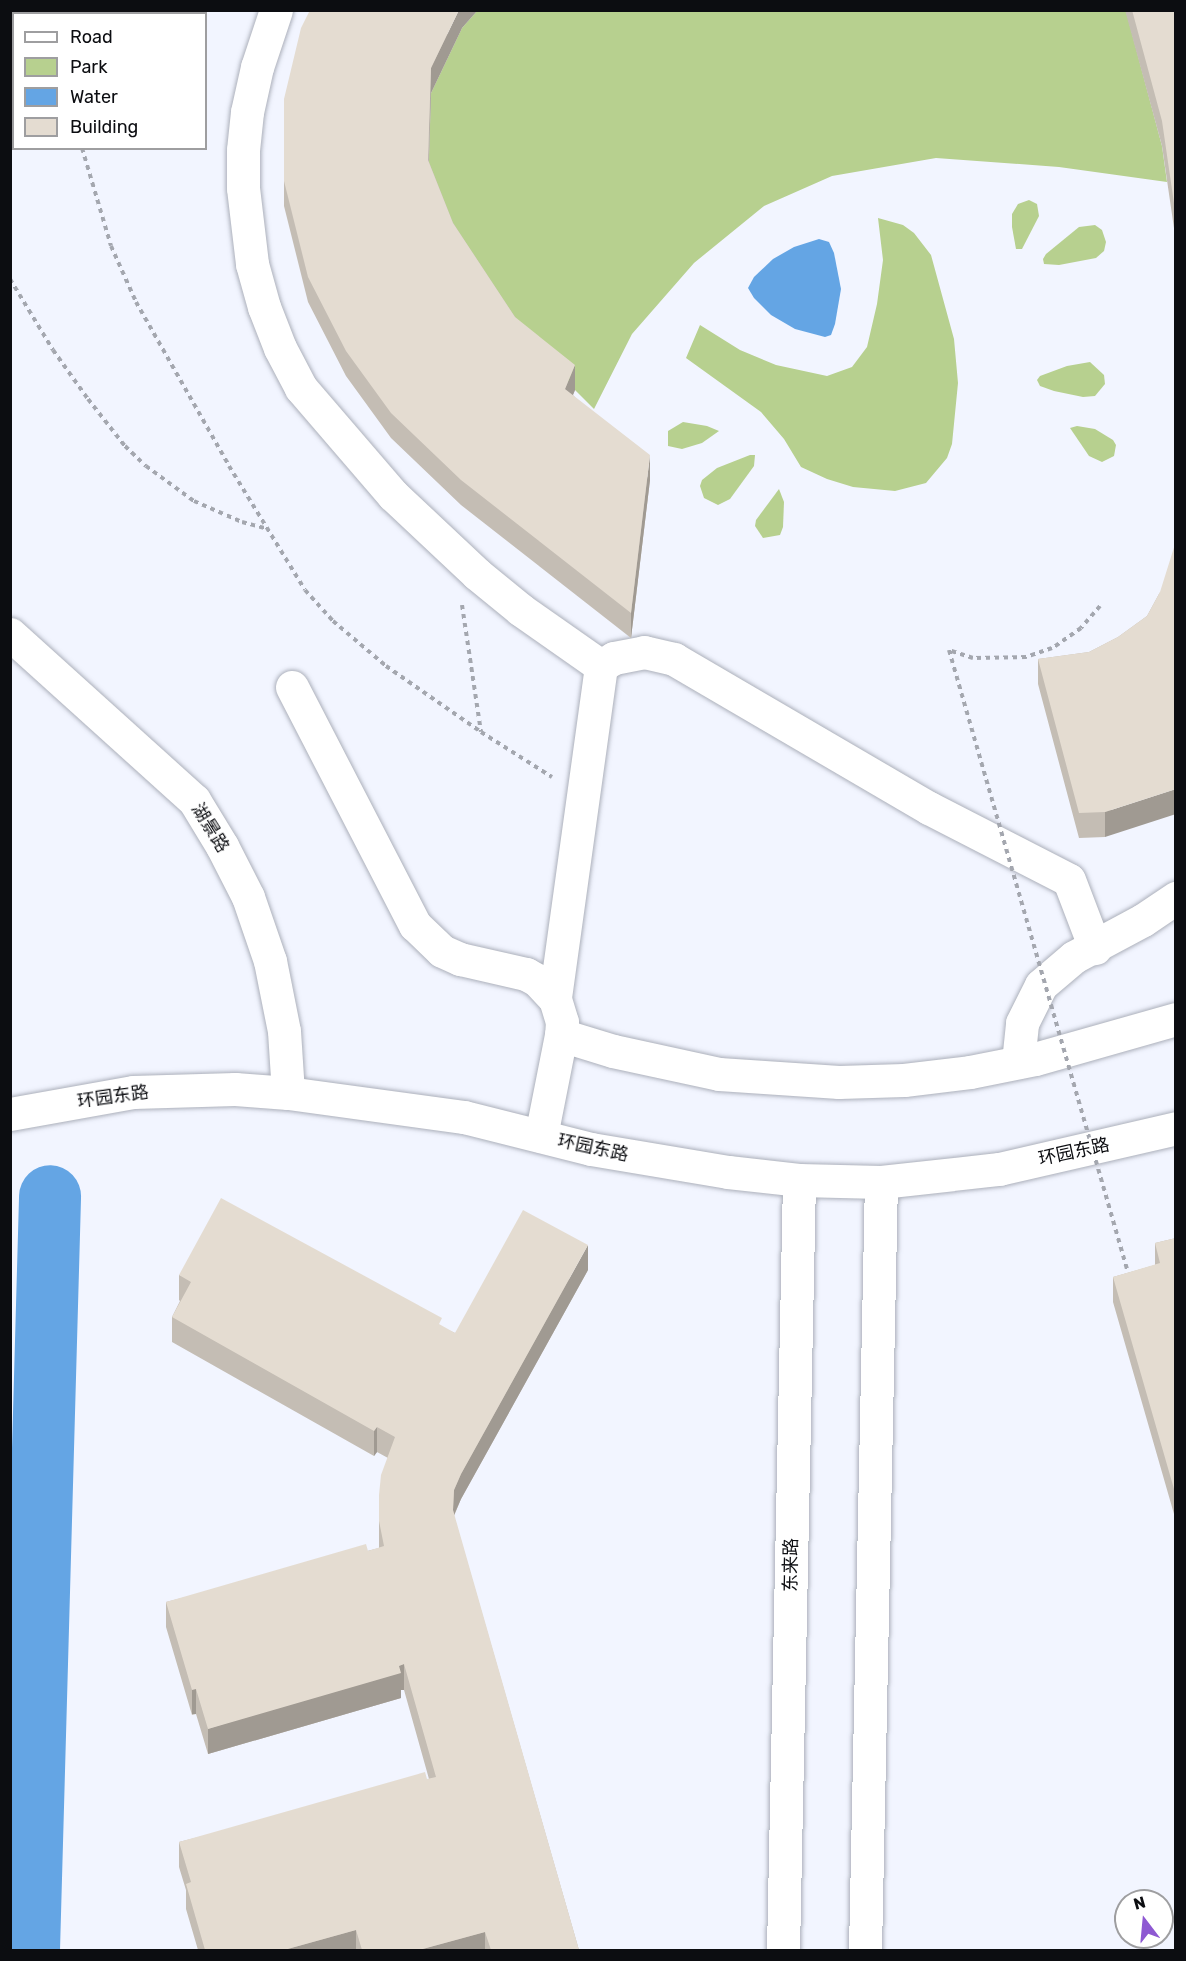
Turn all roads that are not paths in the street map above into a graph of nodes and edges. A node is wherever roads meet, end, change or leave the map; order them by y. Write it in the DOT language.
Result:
graph roads {
  1 [pos="276,10"];
  2 [pos="10,634"];
  3 [pos="601,666"];
  4 [pos="292,687"];
  5 [pos="1176,898"];
  6 [pos="1095,948"];
  7 [pos="555,999"];
  8 [pos="1176,1019"];
  9 [pos="561,1035"];
  10 [pos="1018,1062"];
  11 [pos="288,1093"];
  12 [pos="10,1114"];
  13 [pos="1176,1128"];
  14 [pos="541,1136"];
  15 [pos="799,1180"];
  16 [pos="880,1182"];
  17 [pos="783,1950"];
  18 [pos="865,1950"];
  1 -- 3 [label="street"];
  2 -- 11 [label="street, 湖景路"];
  3 -- 6 [label="street"];
  3 -- 7 [label="street"];
  4 -- 7 [label="street"];
  5 -- 6 [label="street"];
  6 -- 10 [label="street"];
  7 -- 9 [label="street"];
  8 -- 10 [label="street"];
  9 -- 10 [label="street"];
  9 -- 14 [label="street"];
  11 -- 12 [label="street, 环园东路"];
  11 -- 14 [label="street, 环园东路"];
  13 -- 16 [label="street, 环园东路"];
  14 -- 15 [label="street, 环园东路"];
  15 -- 16 [label="street, 环园东路"];
  15 -- 17 [label="street, 东来路"];
  16 -- 18 [label="street"];
}
